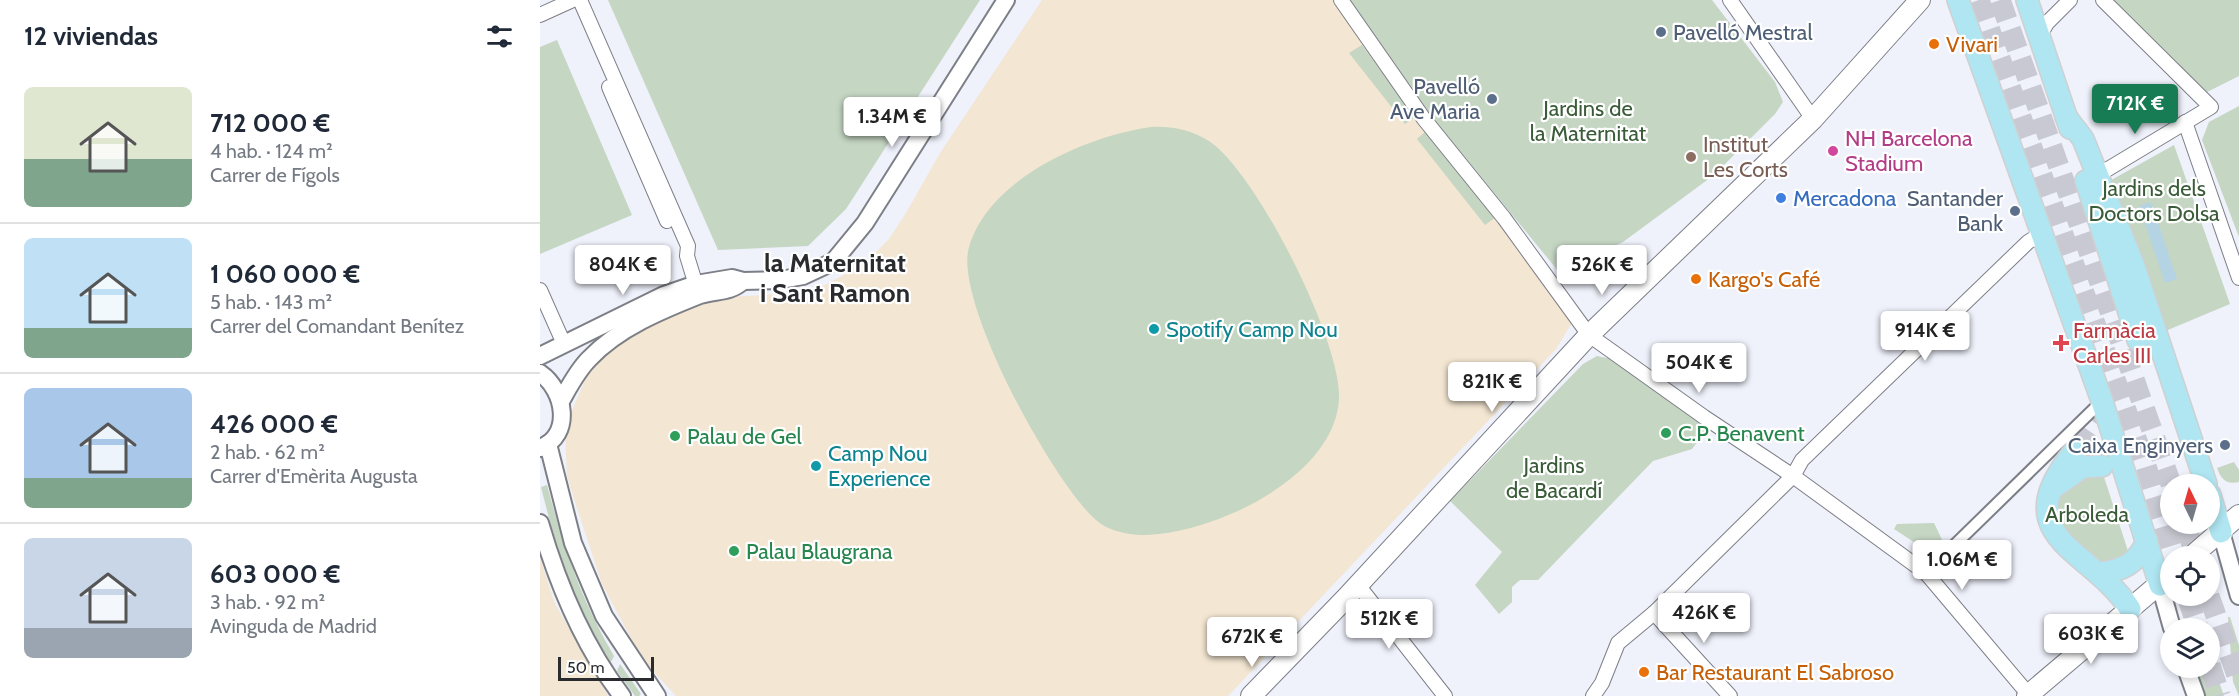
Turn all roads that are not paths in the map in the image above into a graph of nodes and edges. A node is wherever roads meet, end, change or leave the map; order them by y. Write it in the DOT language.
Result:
graph roads {
  1 [pos="574,0"];
  2 [pos="1006,0"];
  3 [pos="1341,0"];
  4 [pos="1730,0"];
  5 [pos="1920,0"];
  6 [pos="1958,0"];
  7 [pos="2027,0"];
  8 [pos="2070,0"];
  9 [pos="2103,0"];
  10 [pos="540,15"];
  11 [pos="2039,37"];
  12 [pos="2066,117"];
  13 [pos="1813,119"];
  14 [pos="2185,122"];
  15 [pos="2098,175"];
  16 [pos="2041,234"];
  17 [pos="2239,278"];
  18 [pos="540,290"];
  19 [pos="698,290"];
  20 [pos="1589,335"];
  21 [pos="2138,340"];
  22 [pos="564,344"];
  23 [pos="540,356"];
  24 [pos="540,373"];
  25 [pos="561,401"];
  26 [pos="2102,401"];
  27 [pos="544,446"];
  28 [pos="2077,448"];
  29 [pos="2102,466"];
  30 [pos="2203,474"];
  31 [pos="1793,476"];
  32 [pos="2051,491"];
  33 [pos="2239,515"];
  34 [pos="540,523"];
  35 [pos="2220,529"];
  36 [pos="2221,532"];
  37 [pos="2147,542"];
  38 [pos="2204,546"];
  39 [pos="1934,565"];
  40 [pos="2160,569"];
  41 [pos="2099,573"];
  42 [pos="2160,584"];
  43 [pos="1358,585"];
  44 [pos="2239,596"];
  45 [pos="2130,609"];
  46 [pos="1654,613"];
  47 [pos="2190,678"];
  48 [pos="2028,695"];
  49 [pos="622,696"];
  50 [pos="657,696"];
  51 [pos="1251,696"];
  52 [pos="1445,696"];
  53 [pos="1593,696"];
  54 [pos="1730,696"];
  55 [pos="2196,696"];
  1 -- 10 [label="street"];
  1 -- 19 [label="street"];
  2 -- 19 [label="street"];
  3 -- 20 [label="street"];
  4 -- 13 [label="street"];
  5 -- 13 [label="main road"];
  6 -- 16 [label="main road"];
  7 -- 11 [label="main road"];
  8 -- 11 [label="street"];
  9 -- 14 [label="street"];
  11 -- 12 [label="main road"];
  12 -- 15 [label="main road"];
  12 -- 21 [label="main road"];
  13 -- 20 [label="main road"];
  14 -- 15 [label="street"];
  14 -- 17 [label="street"];
  15 -- 30 [label="main road"];
  16 -- 26 [label="main road"];
  16 -- 31 [label="street"];
  18 -- 22 [label="street"];
  19 -- 22 [label="street"];
  19 -- 25 [label="street"];
  20 -- 31 [label="street"];
  20 -- 43 [label="main road"];
  22 -- 23 [label="street"];
  24 -- 25 [label="street"];
  25 -- 27 [label="street"];
  26 -- 37 [label="main road"];
  26 -- 39 [label="street"];
  27 -- 50 [label="street"];
  28 -- 32 [label="main road"];
  29 -- 32 [label="main road"];
  31 -- 46 [label="street"];
  31 -- 48 [label="street"];
  32 -- 41 [label="main road"];
  33 -- 36 [label="main road"];
  34 -- 49 [label="street"];
  35 -- 36 [label="main road"];
  36 -- 38 [label="main road"];
  36 -- 44 [label="street"];
  37 -- 40 [label="main road"];
  37 -- 41 [label="main road"];
  41 -- 45 [label="main road"];
  42 -- 45 [label="main road"];
  43 -- 51 [label="main road"];
  43 -- 52 [label="street"];
  45 -- 48 [label="main road"];
  46 -- 53 [label="street"];
  46 -- 54 [label="street"];
  47 -- 55 [label="street"];
}
